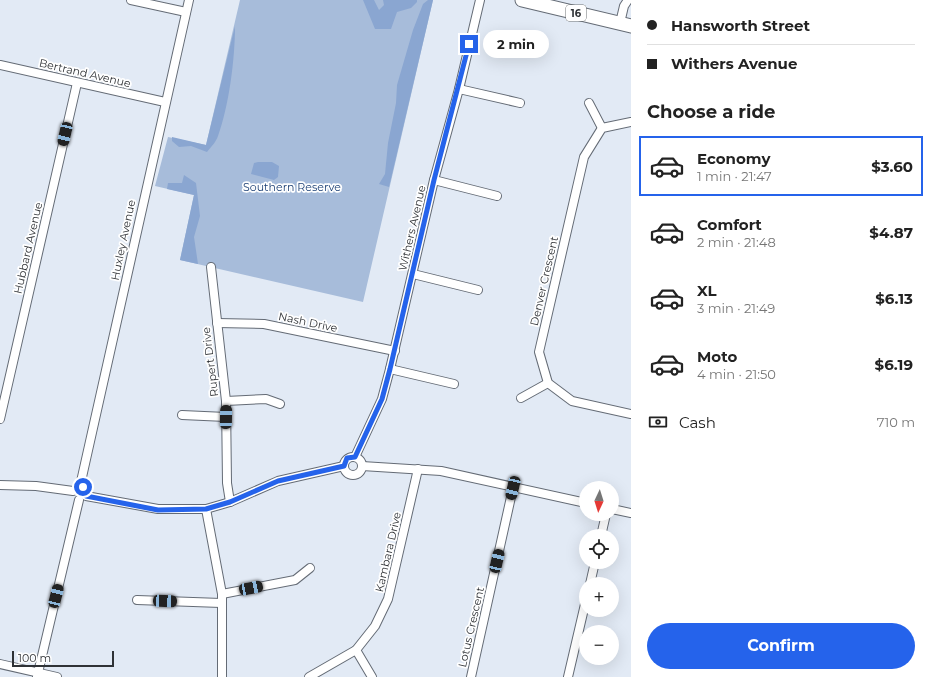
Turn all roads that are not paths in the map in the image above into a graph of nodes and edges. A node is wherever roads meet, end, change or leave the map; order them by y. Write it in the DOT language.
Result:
graph roads {
  1 [pos="131,0"];
  2 [pos="189,0"];
  3 [pos="480,0"];
  4 [pos="522,0"];
  5 [pos="627,0"];
  6 [pos="186,12"];
  7 [pos="625,24"];
  8 [pos="0,65"];
  9 [pos="77,83"];
  10 [pos="459,89"];
  11 [pos="165,102"];
  12 [pos="520,103"];
  13 [pos="590,104"];
  14 [pos="631,122"];
  15 [pos="602,128"];
  16 [pos="434,180"];
  17 [pos="497,196"];
  18 [pos="211,267"];
  19 [pos="413,274"];
  20 [pos="478,290"];
  21 [pos="217,323"];
  22 [pos="395,351"];
  23 [pos="390,369"];
  24 [pos="548,383"];
  25 [pos="454,384"];
  26 [pos="521,398"];
  27 [pos="226,401"];
  28 [pos="280,404"];
  29 [pos="631,414"];
  30 [pos="182,415"];
  31 [pos="226,417"];
  32 [pos="0,419"];
  33 [pos="355,457"];
  34 [pos="344,466"];
  35 [pos="362,466"];
  36 [pos="418,469"];
  37 [pos="0,485"];
  38 [pos="80,486"];
  39 [pos="513,488"];
  40 [pos="73,491"];
  41 [pos="82,498"];
  42 [pos="230,502"];
  43 [pos="579,502"];
  44 [pos="206,509"];
  45 [pos="619,510"];
  46 [pos="631,513"];
  47 [pos="310,568"];
  48 [pos="222,599"];
  49 [pos="137,600"];
  50 [pos="582,617"];
  51 [pos="356,650"];
  52 [pos="0,664"];
  53 [pos="38,675"];
  54 [pos="57,677"];
  55 [pos="222,677"];
  56 [pos="309,677"];
  57 [pos="372,677"];
  58 [pos="470,677"];
  59 [pos="568,677"];
  1 -- 6 [label="street"];
  2 -- 6 [label="street, Huxley Avenue"];
  3 -- 10 [label="street, Withers Avenue"];
  4 -- 7 [label="main road, 16"];
  5 -- 7 [label="street"];
  6 -- 11 [label="street, Huxley Avenue"];
  8 -- 9 [label="street, Bertrand Avenue"];
  9 -- 11 [label="street, Bertrand Avenue"];
  9 -- 32 [label="street, Hubbard Avenue"];
  10 -- 12 [label="street"];
  10 -- 16 [label="street, Withers Avenue"];
  11 -- 38 [label="street, Huxley Avenue"];
  13 -- 15 [label="street"];
  14 -- 15 [label="street"];
  15 -- 24 [label="street, Denver Crescent"];
  16 -- 17 [label="street"];
  16 -- 19 [label="street, Withers Avenue"];
  18 -- 21 [label="street, Rupert Drive"];
  19 -- 20 [label="street"];
  19 -- 22 [label="street, Withers Avenue"];
  21 -- 22 [label="street, Nash Drive"];
  21 -- 27 [label="street, Rupert Drive"];
  22 -- 23 [label="street, Withers Avenue"];
  23 -- 25 [label="street"];
  23 -- 33 [label="street, Withers Avenue"];
  24 -- 26 [label="street"];
  24 -- 29 [label="street"];
  27 -- 28 [label="street"];
  27 -- 31 [label="street, Rupert Drive"];
  30 -- 31 [label="street"];
  31 -- 42 [label="street, Rupert Drive"];
  33 -- 34 [label="street"];
  33 -- 35 [label="street"];
  34 -- 35 [label="street"];
  34 -- 42 [label="street"];
  35 -- 36 [label="street"];
  36 -- 39 [label="street"];
  36 -- 51 [label="street, Kambara Drive"];
  37 -- 40 [label="street"];
  38 -- 40 [label="street"];
  38 -- 41 [label="street"];
  39 -- 43 [label="street"];
  39 -- 58 [label="street, Lotus Crescent"];
  40 -- 41 [label="street"];
  41 -- 44 [label="street"];
  41 -- 53 [label="street"];
  42 -- 44 [label="street"];
  44 -- 48 [label="street"];
  45 -- 46 [label="street"];
  47 -- 48 [label="street"];
  48 -- 49 [label="street"];
  48 -- 55 [label="street"];
  50 -- 59 [label="street"];
  51 -- 56 [label="street, Kambara Drive"];
  51 -- 57 [label="street"];
  52 -- 53 [label="street"];
  53 -- 54 [label="street"];
}
